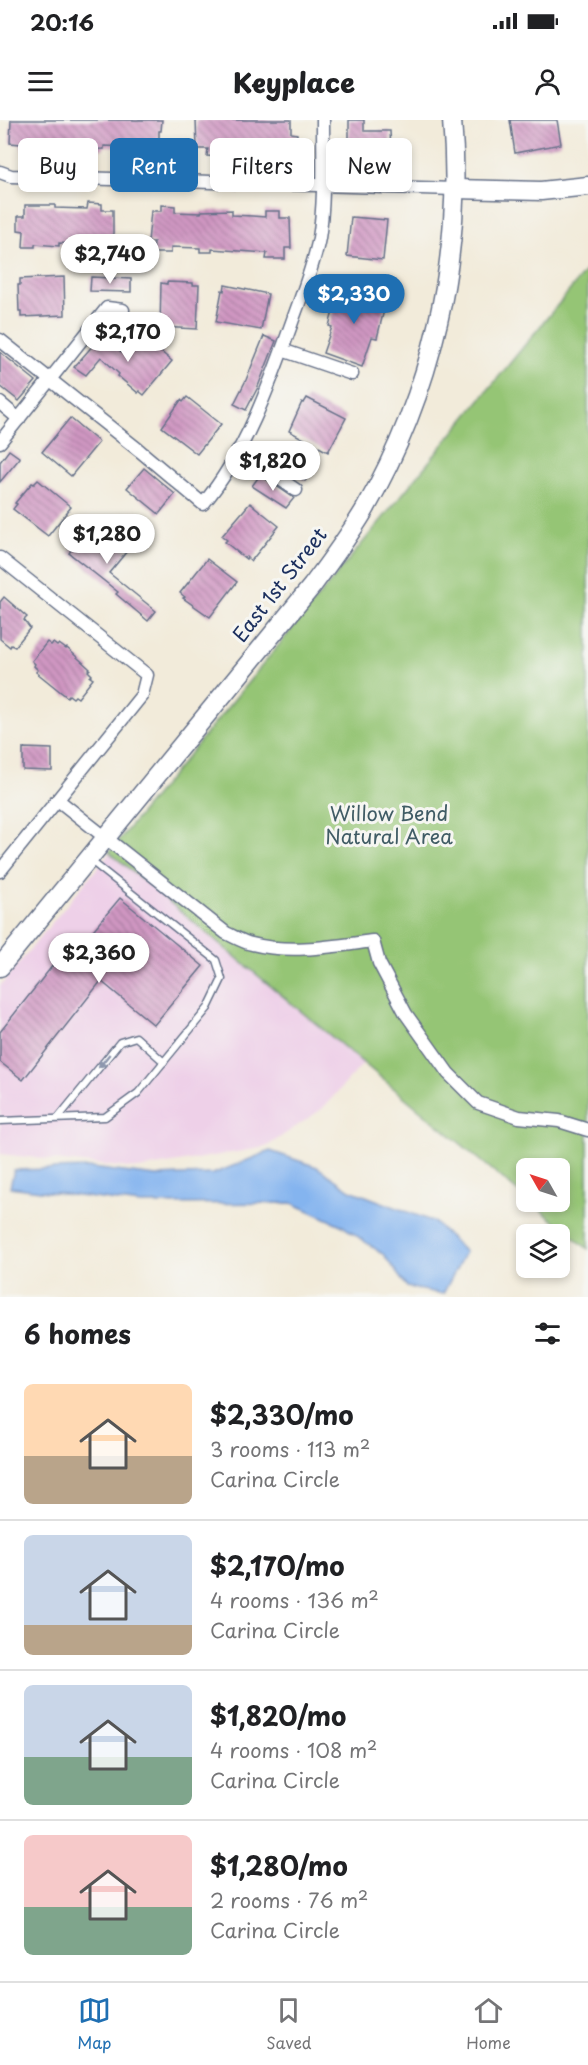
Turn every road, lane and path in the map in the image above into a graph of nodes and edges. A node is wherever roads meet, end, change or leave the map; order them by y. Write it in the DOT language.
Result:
graph roads {
  1 [pos="322,120"];
  2 [pos="452,120"];
  3 [pos="0,172"];
  4 [pos="588,186"];
  5 [pos="323,187"];
  6 [pos="455,189"];
  7 [pos="123,310"];
  8 [pos="0,340"];
  9 [pos="282,350"];
  10 [pos="352,374"];
  11 [pos="50,380"];
  12 [pos="0,403"];
  13 [pos="19,419"];
  14 [pos="0,442"];
  15 [pos="238,450"];
  16 [pos="296,490"];
  17 [pos="0,558"];
  18 [pos="58,800"];
  19 [pos="105,839"];
  20 [pos="88,859"];
  21 [pos="0,871"];
  22 [pos="0,967"];
  23 [pos="164,1062"];
  24 [pos="58,1118"];
  25 [pos="0,1121"];
  26 [pos="588,1130"];
  1 -- 5 [label="street"];
  2 -- 6 [label="street, East 1st Street"];
  3 -- 5 [label="street"];
  4 -- 6 [label="street"];
  5 -- 6 [label="street"];
  5 -- 9 [label="street"];
  6 -- 19 [label="street, East 1st Street"];
  7 -- 11 [label="street"];
  8 -- 11 [label="street"];
  9 -- 10 [label="street"];
  9 -- 15 [label="street"];
  11 -- 13 [label="street"];
  11 -- 15 [label="street"];
  12 -- 13 [label="street"];
  13 -- 14 [label="street"];
  15 -- 16 [label="street"];
  17 -- 18 [label="street"];
  18 -- 19 [label="street"];
  18 -- 21 [label="street"];
  19 -- 20 [label="street, East 1st Street"];
  19 -- 26 [label="street"];
  20 -- 22 [label="street, East 1st Street"];
  20 -- 23 [label="lane"];
  23 -- 24 [label="lane"];
  23 -- 24 [label="lane, one-way"];
  24 -- 25 [label="lane"];
}
